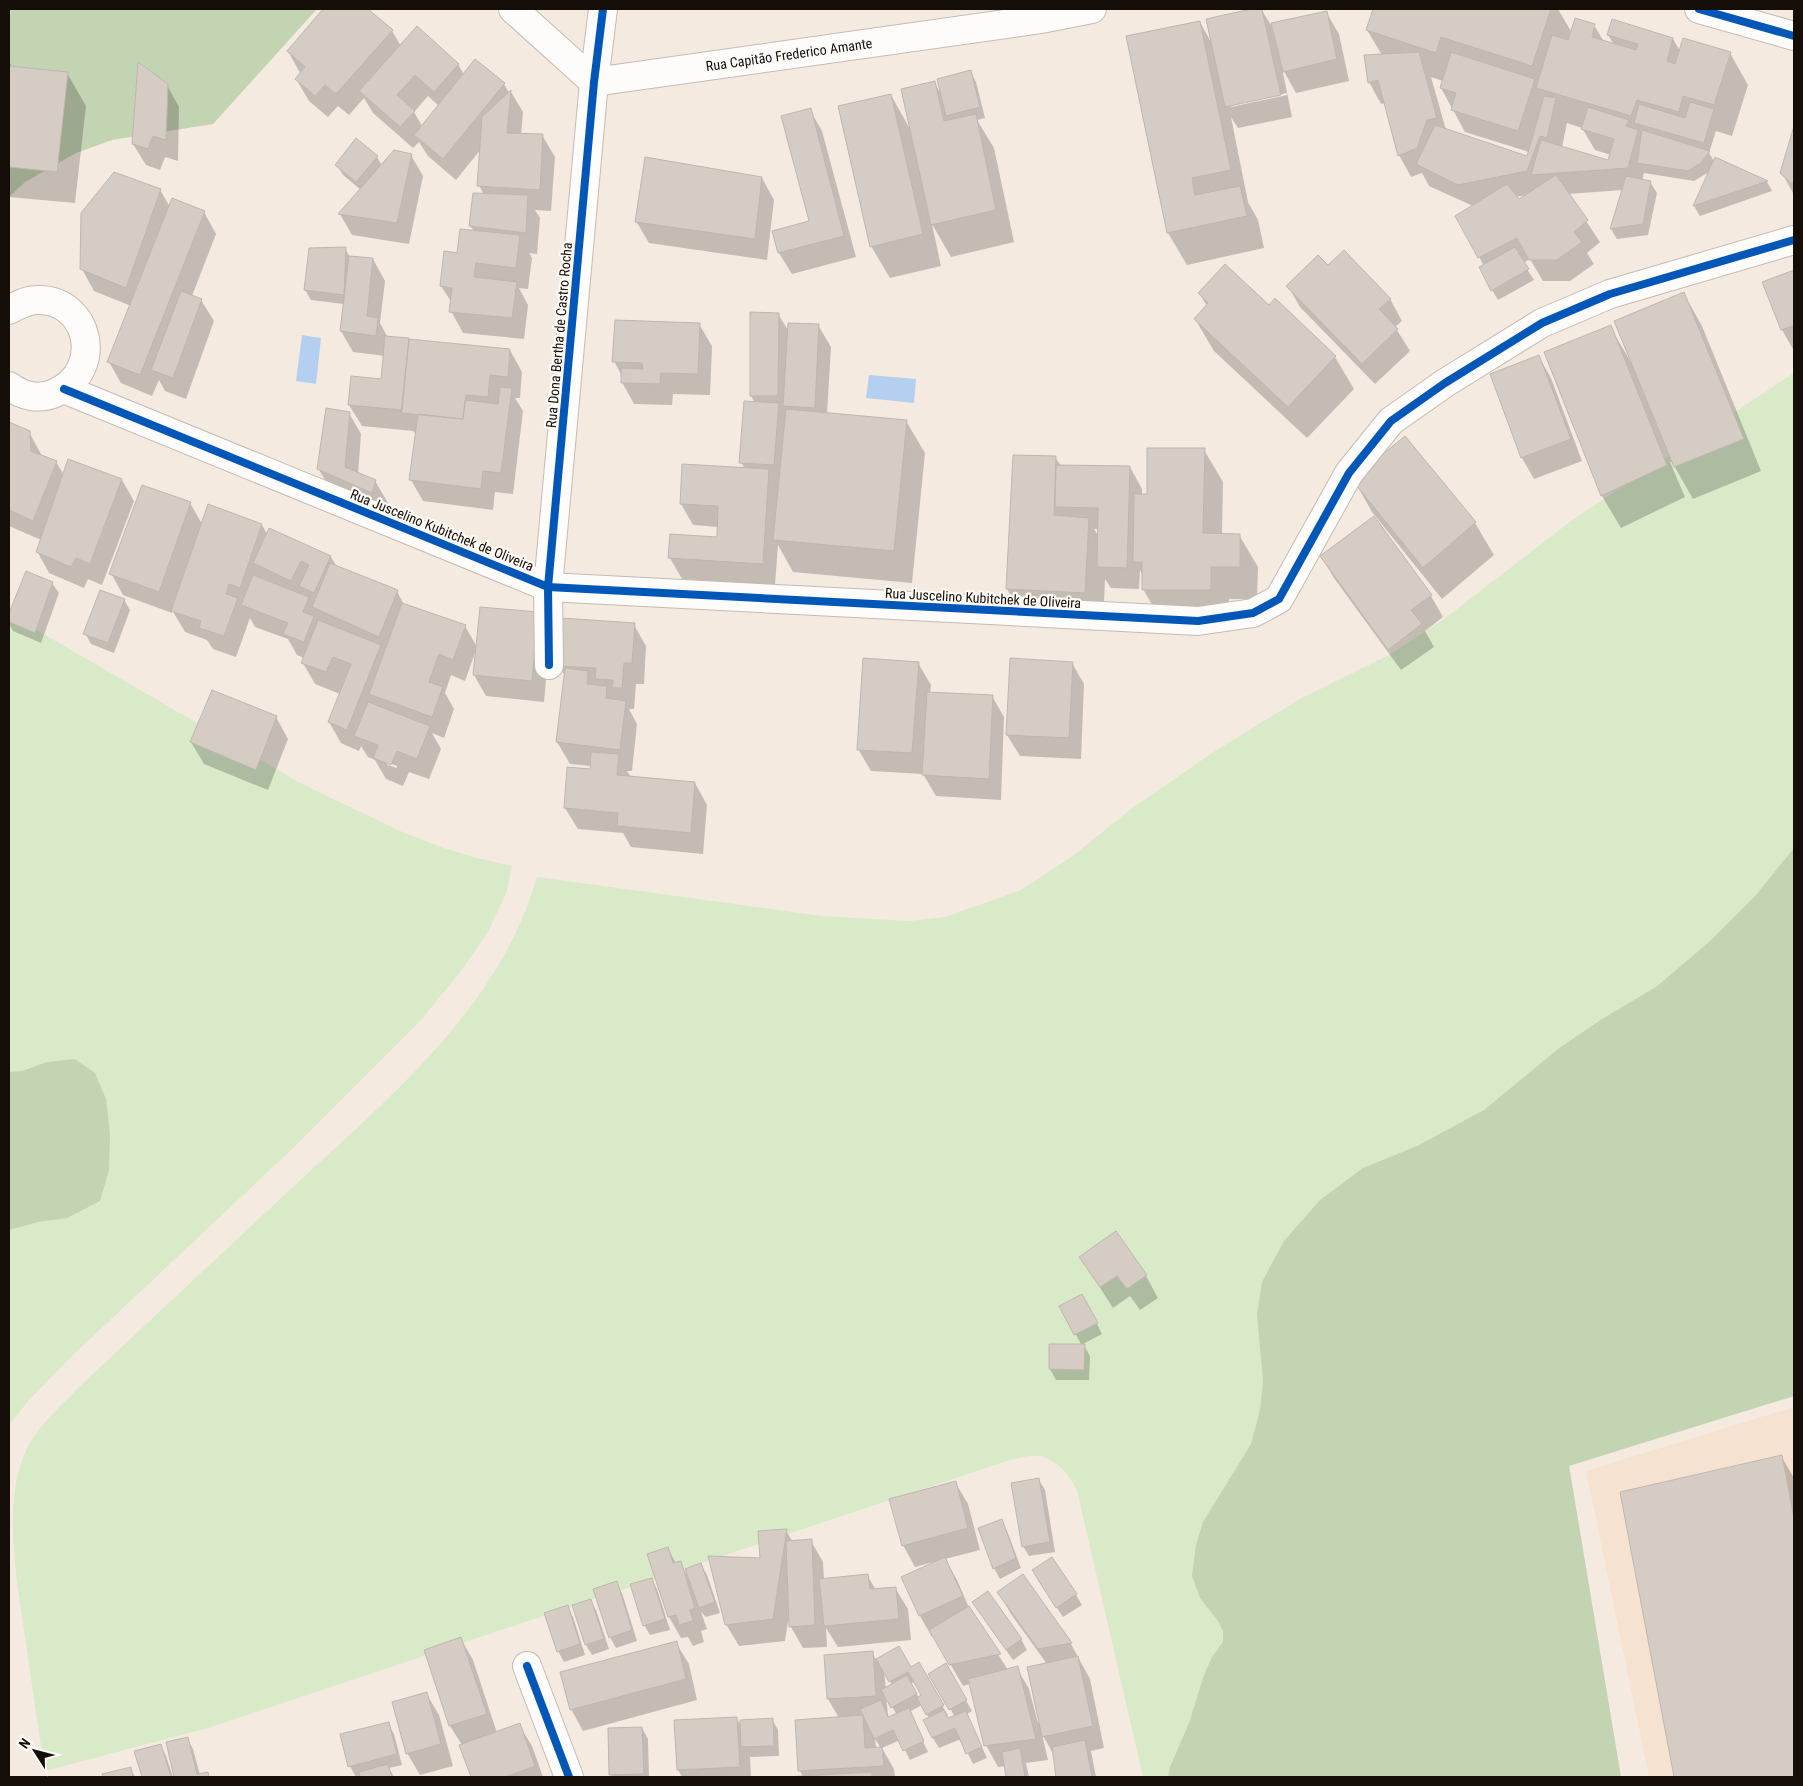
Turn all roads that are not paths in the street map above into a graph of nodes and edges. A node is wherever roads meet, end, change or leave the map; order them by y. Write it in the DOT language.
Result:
graph roads {
  1 [pos="513,9"];
  2 [pos="603,9"];
  3 [pos="1092,9"];
  4 [pos="1699,9"];
  5 [pos="1048,14"];
  6 [pos="1794,36"];
  7 [pos="594,82"];
  8 [pos="1794,240"];
  9 [pos="9,310"];
  10 [pos="9,386"];
  11 [pos="64,389"];
  12 [pos="548,587"];
  13 [pos="549,665"];
  14 [pos="527,1666"];
  15 [pos="569,1777"];
  1 -- 7 [label="street"];
  2 -- 7 [label="street, Rua Dona Bertha de Castro Rocha"];
  3 -- 5 [label="street, Rua Capitão Frederico Amante"];
  4 -- 6 [label="street"];
  5 -- 7 [label="street, Rua Capitão Frederico Amante"];
  7 -- 12 [label="street, Rua Dona Bertha de Castro Rocha"];
  8 -- 12 [label="street, Rua Juscelino Kubitchek de Oliveira"];
  9 -- 11 [label="street"];
  10 -- 11 [label="street"];
  11 -- 12 [label="street, Rua Juscelino Kubitchek de Oliveira"];
  12 -- 13 [label="street, Rua Dona Bertha de Castro Rocha"];
  14 -- 15 [label="street"];
}
